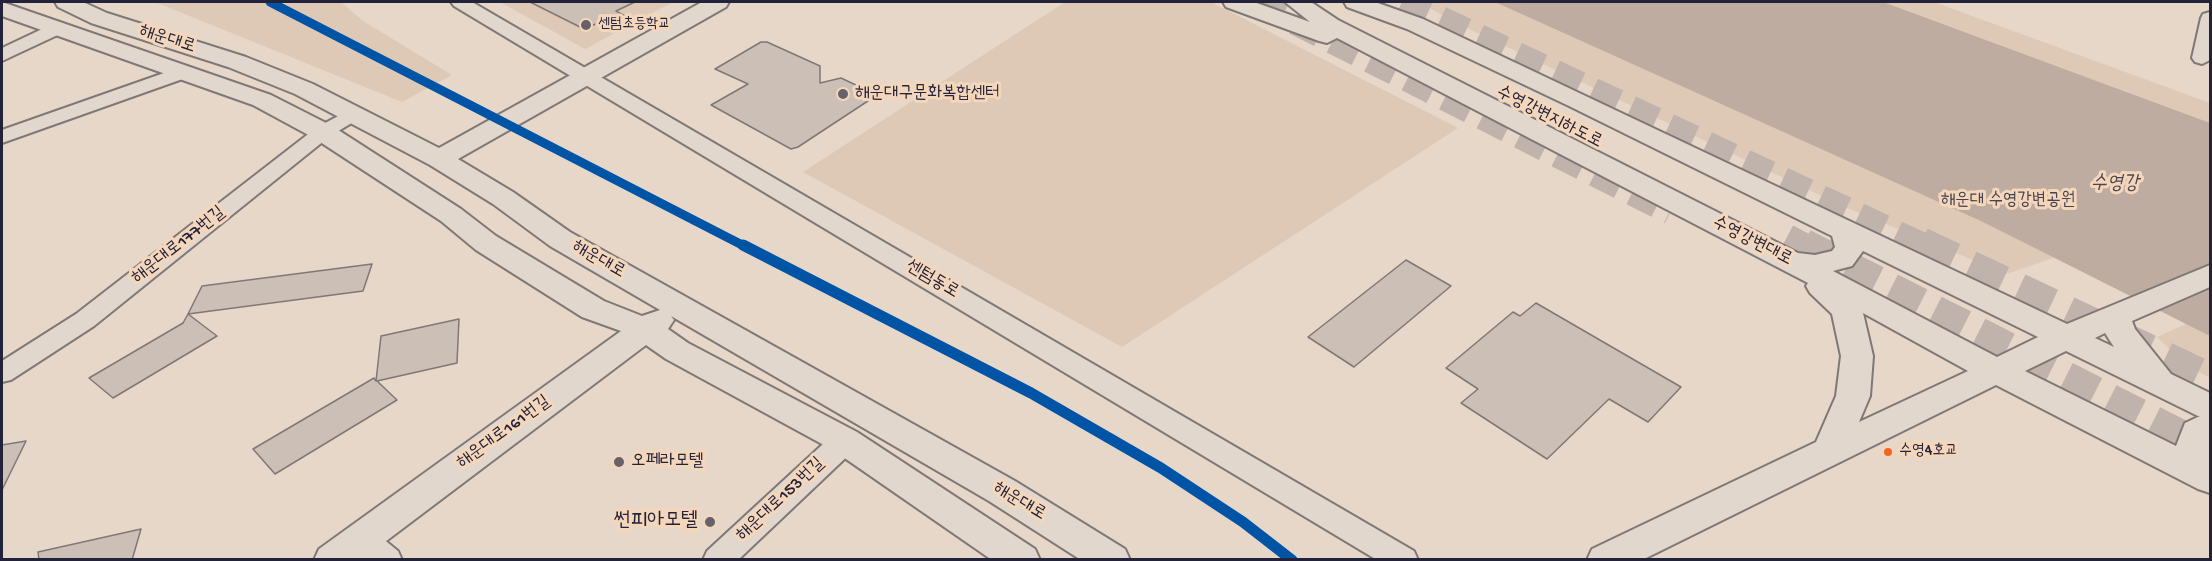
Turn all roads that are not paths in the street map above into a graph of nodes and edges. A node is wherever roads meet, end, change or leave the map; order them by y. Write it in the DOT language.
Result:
graph roads {
  1 [pos="66,2"];
  2 [pos="460,2"];
  3 [pos="718,2"];
  4 [pos="1234,2"];
  5 [pos="1296,2"];
  6 [pos="1310,2"];
  7 [pos="1345,2"];
  8 [pos="1355,2"];
  9 [pos="2,8"];
  10 [pos="2211,18"];
  11 [pos="57,28"];
  12 [pos="2,55"];
  13 [pos="2202,58"];
  14 [pos="1416,69"];
  15 [pos="184,72"];
  16 [pos="586,75"];
  17 [pos="353,114"];
  18 [pos="323,132"];
  19 [pos="2,137"];
  20 [pos="439,159"];
  21 [pos="1845,230"];
  22 [pos="1794,248"];
  23 [pos="2211,275"];
  24 [pos="676,306"];
  25 [pos="2114,316"];
  26 [pos="646,329"];
  27 [pos="2067,337"];
  28 [pos="6,364"];
  29 [pos="1996,371"];
  30 [pos="2167,386"];
  31 [pos="2211,407"];
  32 [pos="2211,426"];
  33 [pos="845,441"];
  34 [pos="1830,451"];
  35 [pos="2211,478"];
  36 [pos="361,538"];
  37 [pos="332,560"];
  38 [pos="387,560"];
  39 [pos="718,560"];
  40 [pos="1022,560"];
  41 [pos="1112,560"];
  42 [pos="1403,560"];
  43 [pos="1605,560"];
  1 -- 17 [label="main road, 해운대로"];
  2 -- 16 [label="street, 센텀동로"];
  3 -- 16 [label="main road"];
  4 -- 14 [label="main road"];
  5 -- 14 [label="main road, 수영강변대로"];
  6 -- 22 [label="main road, 수영강변지하도로"];
  7 -- 22 [label="main road, 수영강변지하도로"];
  8 -- 21 [label="main road"];
  9 -- 11 [label="main road, 해운대로"];
  10 -- 13 [label="street"];
  11 -- 12 [label="street"];
  11 -- 15 [label="main road, 해운대로"];
  14 -- 22 [label="main road, 수영강변대로"];
  15 -- 18 [label="main road, 해운대로"];
  15 -- 19 [label="street, 해운대로"];
  16 -- 20 [label="main road"];
  16 -- 42 [label="street, 센텀동로"];
  17 -- 18 [label="street, 해운대로177번길"];
  17 -- 20 [label="main road, 해운대로"];
  18 -- 26 [label="main road, 해운대로"];
  18 -- 28 [label="street, 해운대로177번길"];
  20 -- 24 [label="main road, 해운대로"];
  21 -- 22 [label="main road"];
  21 -- 27 [label="main road"];
  22 -- 29 [label="main road, 수영강변대로"];
  22 -- 34 [label="main road"];
  23 -- 25 [label="main road"];
  24 -- 26 [label="main road, 해운대로161번길"];
  24 -- 41 [label="main road, 해운대로"];
  25 -- 27 [label="main road"];
  25 -- 30 [label="main road"];
  26 -- 33 [label="main road, 해운대로"];
  26 -- 36 [label="main road, 해운대로161번길"];
  27 -- 29 [label="main road"];
  27 -- 30 [label="main road"];
  29 -- 34 [label="main road"];
  29 -- 35 [label="main road, 수영강변대로"];
  30 -- 31 [label="main road"];
  32 -- 35 [label="main road"];
  33 -- 39 [label="street, 해운대로153번길"];
  33 -- 40 [label="main road, 해운대로"];
  34 -- 43 [label="main road"];
  36 -- 37 [label="main road, 해운대로161번길"];
  36 -- 38 [label="street"];
}
